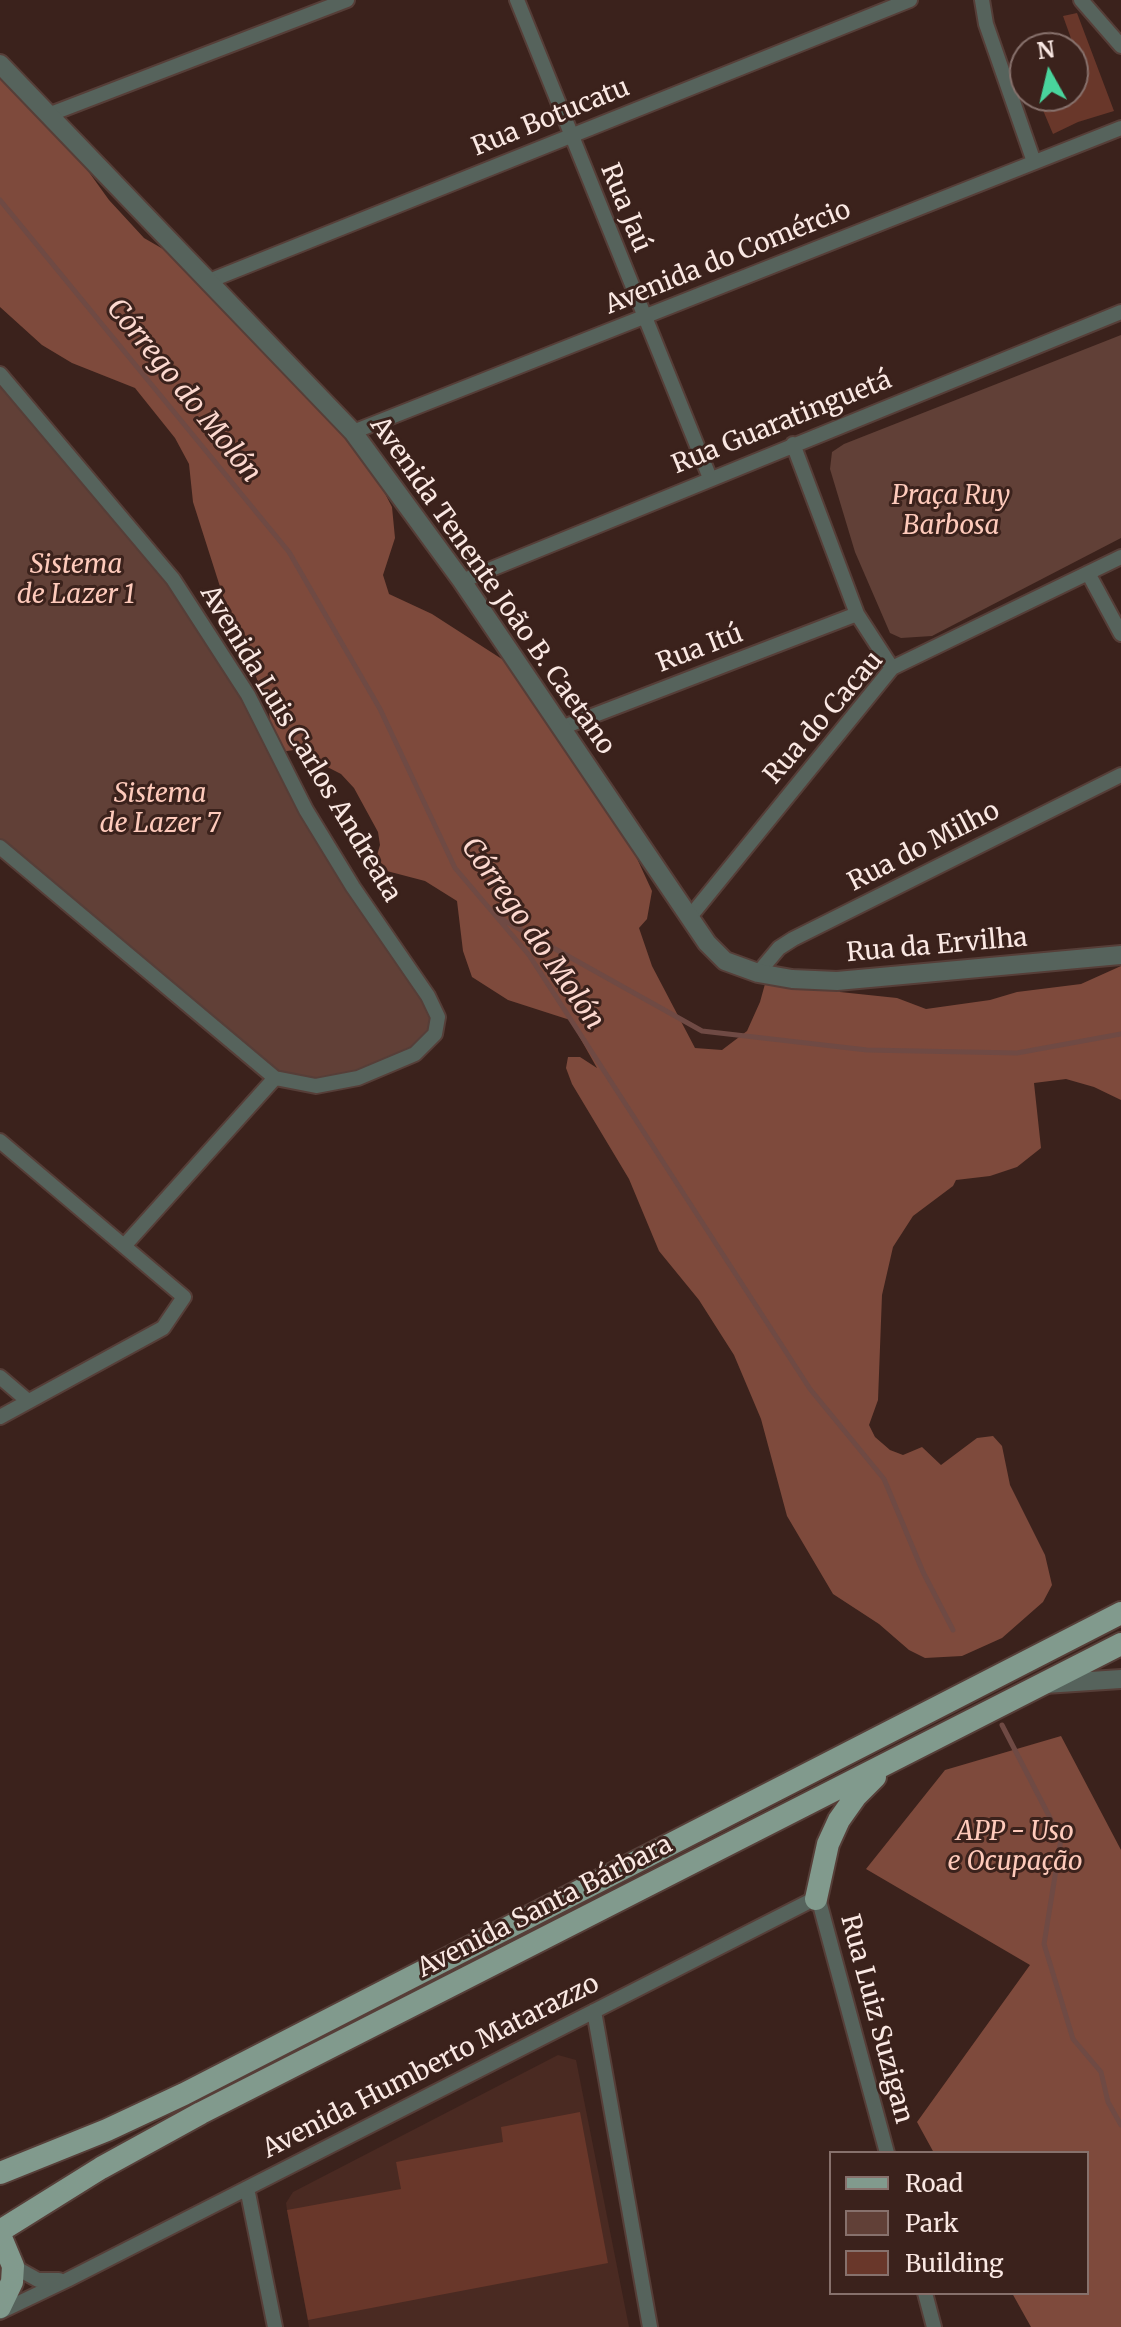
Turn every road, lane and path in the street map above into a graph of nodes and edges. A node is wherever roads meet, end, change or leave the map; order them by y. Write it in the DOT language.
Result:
graph roads {
  1 [pos="347,0"];
  2 [pos="517,0"];
  3 [pos="910,0"];
  4 [pos="982,0"];
  5 [pos="1081,0"];
  6 [pos="1121,46"];
  7 [pos="0,64"];
  8 [pos="48,115"];
  9 [pos="1121,128"];
  10 [pos="570,136"];
  11 [pos="1034,162"];
  12 [pos="209,281"];
  13 [pos="1121,312"];
  14 [pos="643,317"];
  15 [pos="0,374"];
  16 [pos="353,432"];
  17 [pos="793,444"];
  18 [pos="710,478"];
  19 [pos="1121,557"];
  20 [pos="1088,573"];
  21 [pos="462,581"];
  22 [pos="857,614"];
  23 [pos="1121,634"];
  24 [pos="892,668"];
  25 [pos="561,728"];
  26 [pos="1121,775"];
  27 [pos="0,847"];
  28 [pos="689,918"];
  29 [pos="1121,955"];
  30 [pos="758,973"];
  31 [pos="275,1078"];
  32 [pos="0,1141"];
  33 [pos="124,1246"];
  34 [pos="0,1377"];
  35 [pos="28,1401"];
  36 [pos="0,1417"];
  37 [pos="1121,1613"];
  38 [pos="1121,1644"];
  39 [pos="1121,1679"];
  40 [pos="1042,1684"];
  41 [pos="891,1762"];
  42 [pos="816,1899"];
  43 [pos="594,2011"];
  44 [pos="886,2151"];
  45 [pos="0,2173"];
  46 [pos="247,2188"];
  47 [pos="0,2233"];
  48 [pos="13,2266"];
  49 [pos="67,2280"];
  50 [pos="926,2295"];
  51 [pos="0,2309"];
  52 [pos="275,2327"];
  53 [pos="650,2327"];
  54 [pos="934,2327"];
  1 -- 8 [label="street"];
  2 -- 10 [label="street, Rua Jaú"];
  3 -- 10 [label="street, Rua Botucatu"];
  4 -- 11 [label="street"];
  5 -- 6 [label="street"];
  7 -- 8 [label="street, Avenida Tenente João B. Caetano"];
  8 -- 12 [label="street, Avenida Tenente João B. Caetano"];
  9 -- 11 [label="street, Avenida do Comércio"];
  10 -- 12 [label="street, Rua Botucatu"];
  10 -- 14 [label="street, Rua Jaú"];
  11 -- 14 [label="street, Avenida do Comércio"];
  12 -- 16 [label="street, Avenida Tenente João B. Caetano"];
  13 -- 17 [label="street, Rua Guaratinguetá"];
  14 -- 16 [label="street, Avenida do Comércio"];
  14 -- 18 [label="street, Rua Jaú"];
  15 -- 31 [label="street, Avenida Luis Carlos Andreata"];
  16 -- 21 [label="street, Avenida Tenente João B. Caetano"];
  17 -- 18 [label="street, Rua Guaratinguetá"];
  17 -- 22 [label="street"];
  18 -- 21 [label="street, Rua Guaratinguetá"];
  19 -- 20 [label="street, Rua do Cacau"];
  20 -- 23 [label="street"];
  20 -- 24 [label="street, Rua do Cacau"];
  21 -- 25 [label="street, Avenida Tenente João B. Caetano"];
  22 -- 24 [label="street"];
  22 -- 25 [label="street, Rua Itú"];
  24 -- 28 [label="street, Rua do Cacau"];
  25 -- 28 [label="street, Avenida Tenente João B. Caetano"];
  26 -- 30 [label="street, Rua do Milho"];
  27 -- 31 [label="street"];
  28 -- 30 [label="street, Avenida Tenente João B. Caetano"];
  29 -- 30 [label="street, Rua da Ervilha"];
  31 -- 33 [label="street"];
  32 -- 33 [label="street"];
  33 -- 35 [label="street"];
  34 -- 35 [label="street"];
  35 -- 36 [label="street"];
  37 -- 45 [label="main road, Avenida Santa Bárbara"];
  38 -- 40 [label="main road, Avenida Santa Bárbara"];
  39 -- 40 [label="street"];
  40 -- 41 [label="main road, Avenida Santa Bárbara"];
  41 -- 42 [label="main road"];
  41 -- 47 [label="main road, Avenida Santa Bárbara"];
  42 -- 43 [label="street, Avenida Humberto Matarazzo"];
  42 -- 44 [label="street, Rua Luiz Suzigan"];
  43 -- 46 [label="street, Avenida Humberto Matarazzo"];
  43 -- 53 [label="street"];
  46 -- 49 [label="street, Avenida Humberto Matarazzo"];
  46 -- 52 [label="street"];
  47 -- 48 [label="main road"];
  48 -- 49 [label="street"];
  48 -- 51 [label="main road"];
  49 -- 51 [label="street, Avenida Humberto Matarazzo"];
  50 -- 54 [label="street"];
}
